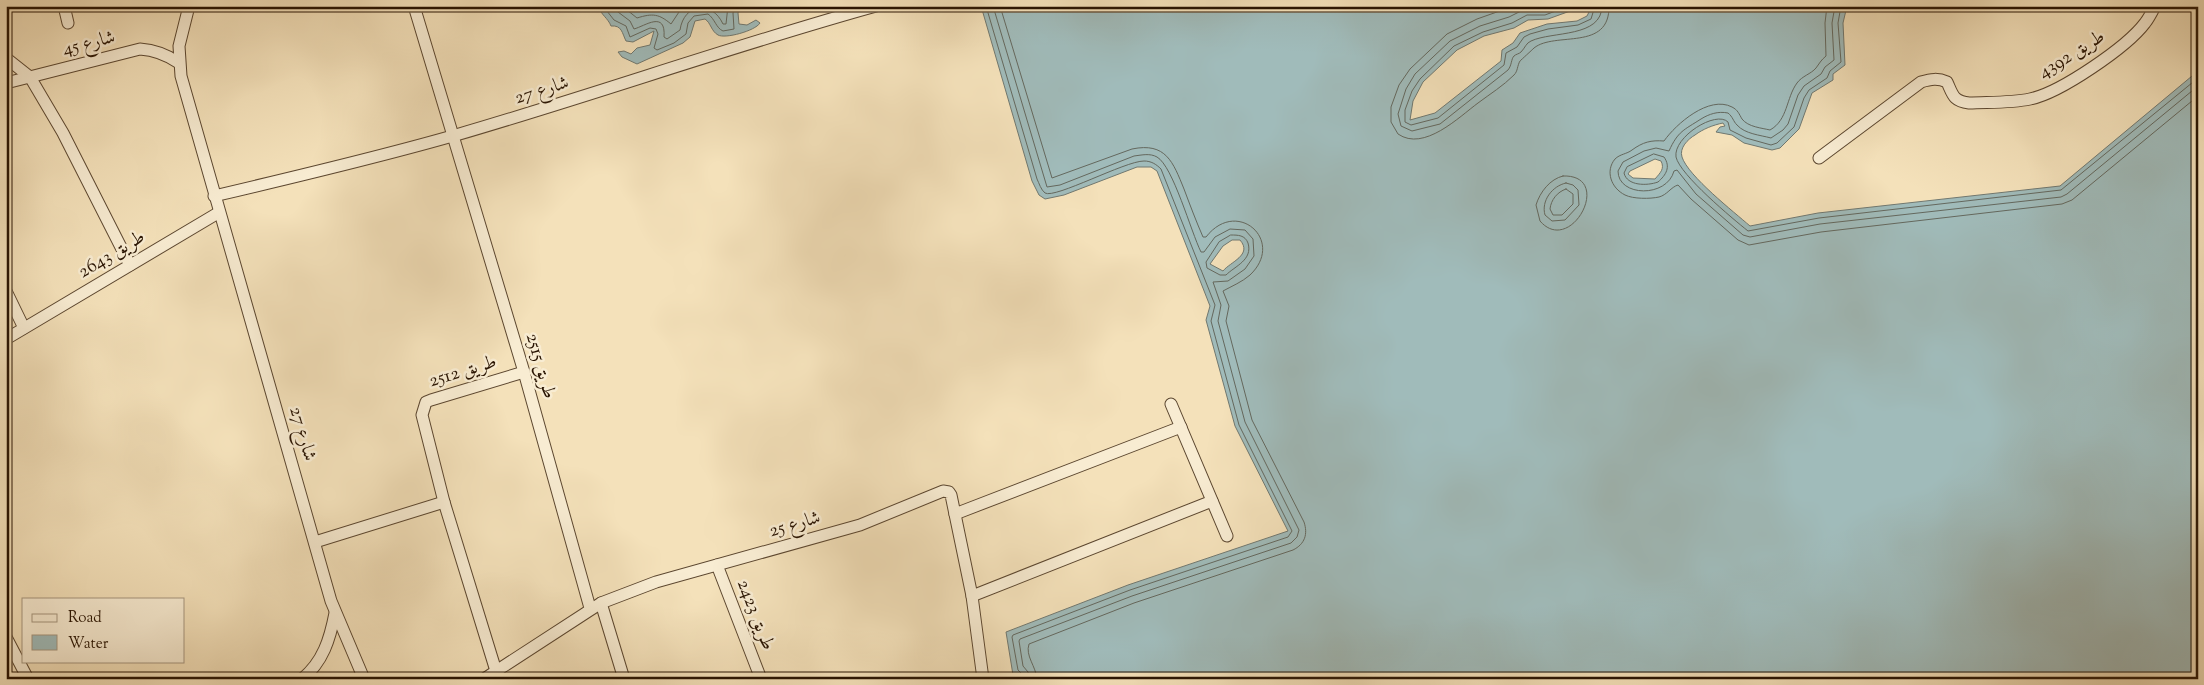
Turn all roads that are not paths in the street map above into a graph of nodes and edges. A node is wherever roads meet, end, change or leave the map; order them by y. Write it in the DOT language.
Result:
graph roads {
  1 [pos="64,6"];
  2 [pos="189,6"];
  3 [pos="414,6"];
  4 [pos="876,6"];
  5 [pos="2154,6"];
  6 [pos="68,23"];
  7 [pos="6,58"];
  8 [pos="178,63"];
  9 [pos="30,77"];
  10 [pos="6,83"];
  11 [pos="454,135"];
  12 [pos="1819,158"];
  13 [pos="214,196"];
  14 [pos="218,213"];
  15 [pos="130,265"];
  16 [pos="6,291"];
  17 [pos="24,328"];
  18 [pos="6,339"];
  19 [pos="524,372"];
  20 [pos="1171,404"];
  21 [pos="1181,427"];
  22 [pos="1212,501"];
  23 [pos="444,502"];
  24 [pos="955,514"];
  25 [pos="1228,536"];
  26 [pos="315,542"];
  27 [pos="717,565"];
  28 [pos="972,596"];
  29 [pos="601,602"];
  30 [pos="590,608"];
  31 [pos="335,613"];
  32 [pos="6,637"];
  33 [pos="496,671"];
  34 [pos="28,679"];
  35 [pos="302,679"];
  36 [pos="364,679"];
  37 [pos="484,679"];
  38 [pos="624,679"];
  39 [pos="761,679"];
  40 [pos="983,679"];
  1 -- 6 [label="street"];
  2 -- 8 [label="street, شارع 27"];
  3 -- 11 [label="street, طريق 2515"];
  4 -- 11 [label="street, شارع 27"];
  5 -- 12 [label="street, طريق 4392"];
  7 -- 9 [label="street"];
  8 -- 9 [label="street, شارع 45"];
  8 -- 13 [label="street, شارع 27"];
  9 -- 10 [label="street, شارع 45"];
  9 -- 15 [label="street"];
  11 -- 13 [label="street, شارع 27"];
  11 -- 19 [label="street, طريق 2515"];
  13 -- 14 [label="street, شارع 27"];
  14 -- 15 [label="street, طريق 2643"];
  14 -- 26 [label="street, شارع 27"];
  15 -- 17 [label="street, طريق 2643"];
  16 -- 17 [label="street"];
  17 -- 18 [label="street, طريق 2643"];
  19 -- 23 [label="street, طريق 2512"];
  19 -- 30 [label="street, طريق 2515"];
  20 -- 21 [label="street"];
  21 -- 22 [label="street"];
  21 -- 24 [label="street"];
  22 -- 25 [label="street"];
  22 -- 28 [label="street"];
  23 -- 26 [label="street"];
  23 -- 33 [label="street, طريق 2512"];
  24 -- 27 [label="street, شارع 25"];
  24 -- 28 [label="street, شارع 25"];
  26 -- 31 [label="street, شارع 27"];
  27 -- 29 [label="street, شارع 25"];
  27 -- 39 [label="street, طريق 2423"];
  28 -- 40 [label="street, شارع 25"];
  29 -- 30 [label="street, شارع 25"];
  29 -- 38 [label="street"];
  30 -- 33 [label="street, شارع 25"];
  31 -- 35 [label="street"];
  31 -- 36 [label="street, شارع 27"];
  32 -- 34 [label="street"];
  33 -- 37 [label="street, شارع 25"];
}
